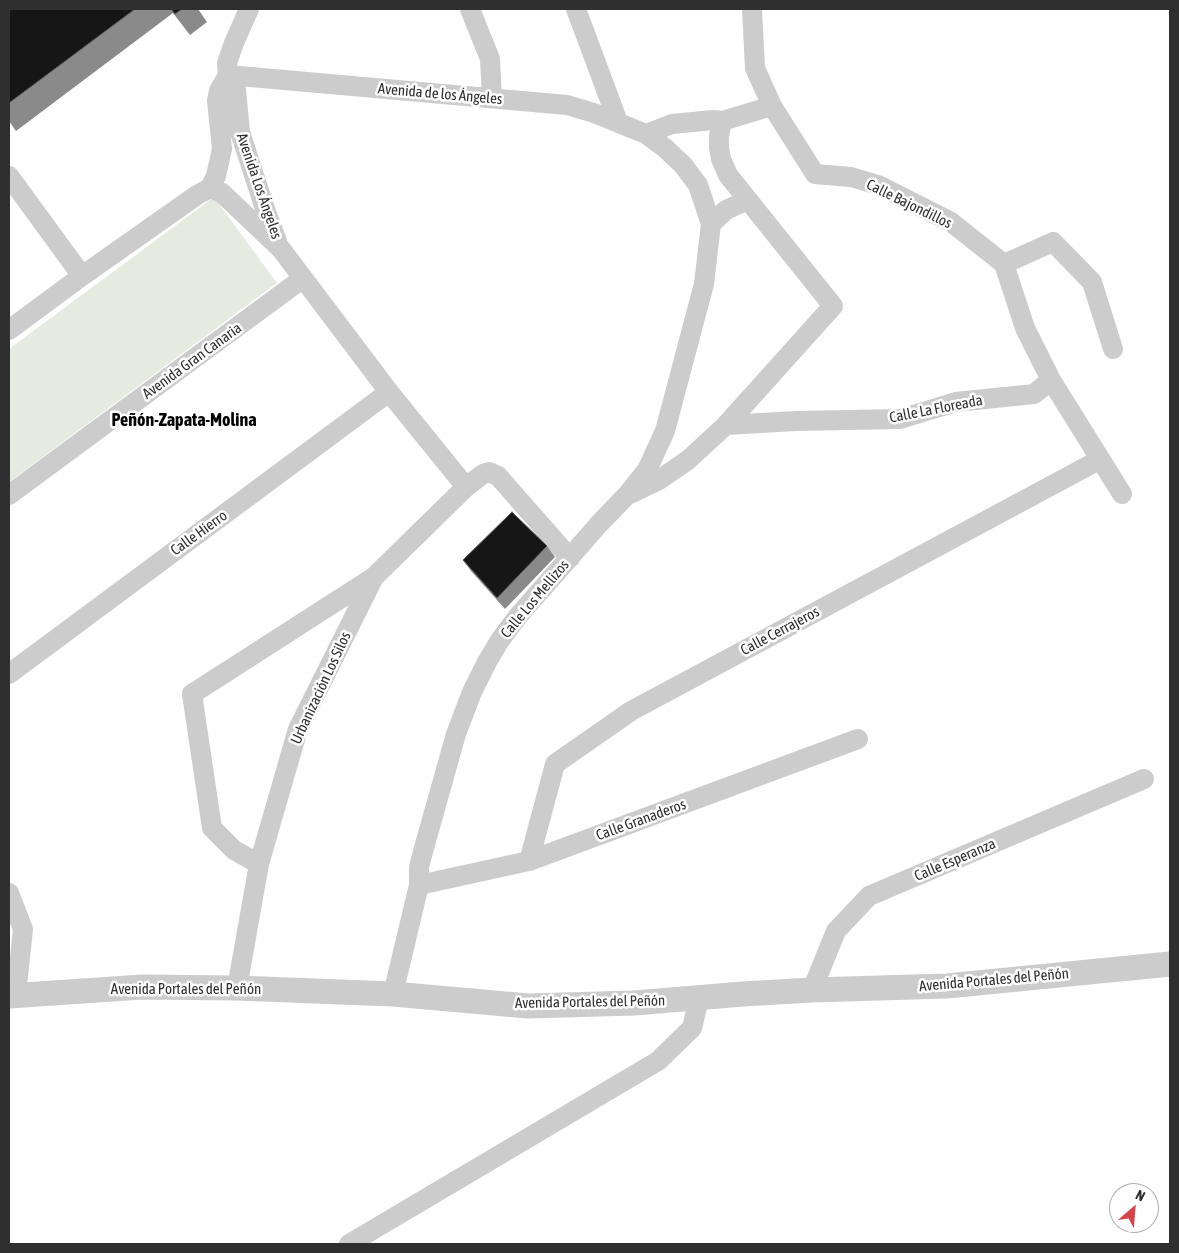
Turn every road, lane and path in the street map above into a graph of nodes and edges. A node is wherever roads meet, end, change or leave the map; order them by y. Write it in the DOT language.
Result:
graph roads {
  1 [pos="249,9"];
  2 [pos="470,9"];
  3 [pos="576,9"];
  4 [pos="752,9"];
  5 [pos="228,75"];
  6 [pos="492,98"];
  7 [pos="772,106"];
  8 [pos="722,121"];
  9 [pos="618,122"];
  10 [pos="646,134"];
  11 [pos="9,176"];
  12 [pos="210,188"];
  13 [pos="748,200"];
  14 [pos="711,224"];
  15 [pos="281,249"];
  16 [pos="1004,264"];
  17 [pos="82,276"];
  18 [pos="302,279"];
  19 [pos="9,330"];
  20 [pos="1113,349"];
  21 [pos="1051,380"];
  22 [pos="389,392"];
  23 [pos="726,426"];
  24 [pos="661,442"];
  25 [pos="688,460"];
  26 [pos="1099,460"];
  27 [pos="466,487"];
  28 [pos="1122,494"];
  29 [pos="9,495"];
  30 [pos="626,496"];
  31 [pos="570,558"];
  32 [pos="374,577"];
  33 [pos="9,674"];
  34 [pos="858,739"];
  35 [pos="1144,779"];
  36 [pos="529,861"];
  37 [pos="258,864"];
  38 [pos="420,885"];
  39 [pos="9,893"];
  40 [pos="1170,964"];
  41 [pos="14,969"];
  42 [pos="237,988"];
  43 [pos="812,990"];
  44 [pos="393,994"];
  45 [pos="13,995"];
  46 [pos="699,999"];
  47 [pos="349,1244"];
  1 -- 5 [label="street, Avenida Los Ángeles"];
  2 -- 6 [label="street"];
  3 -- 9 [label="street"];
  4 -- 7 [label="street, Calle Bajondillos"];
  5 -- 6 [label="street, Avenida de los Ángeles"];
  5 -- 12 [label="street"];
  5 -- 15 [label="street, Avenida Los Ángeles"];
  6 -- 9 [label="street, Avenida de los Ángeles"];
  7 -- 8 [label="street"];
  7 -- 16 [label="street, Calle Bajondillos"];
  8 -- 10 [label="street"];
  8 -- 13 [label="street"];
  9 -- 10 [label="street, Avenida de los Ángeles"];
  10 -- 14 [label="street, Calle Los Mellizos"];
  11 -- 17 [label="street"];
  12 -- 15 [label="street"];
  12 -- 17 [label="street"];
  13 -- 14 [label="street"];
  13 -- 23 [label="street"];
  14 -- 24 [label="street, Calle Los Mellizos"];
  15 -- 18 [label="street"];
  16 -- 20 [label="street"];
  16 -- 21 [label="street"];
  17 -- 19 [label="street"];
  18 -- 22 [label="street"];
  18 -- 29 [label="street, Avenida Gran Canaria"];
  21 -- 23 [label="street, Calle La Floreada"];
  21 -- 26 [label="street"];
  22 -- 27 [label="street"];
  22 -- 33 [label="street, Calle Hierro"];
  23 -- 25 [label="street"];
  24 -- 25 [label="street"];
  24 -- 30 [label="street, Calle Los Mellizos"];
  25 -- 30 [label="street"];
  26 -- 28 [label="street"];
  26 -- 36 [label="street, Calle Cerrajeros"];
  27 -- 31 [label="street, Urbanización Los Silos"];
  27 -- 32 [label="street, Urbanización Los Silos"];
  30 -- 31 [label="street, Calle Los Mellizos"];
  31 -- 38 [label="street, Calle Los Mellizos"];
  32 -- 37 [label="street, Urbanización Los Silos"];
  32 -- 37 [label="street"];
  34 -- 36 [label="street, Calle Granaderos"];
  35 -- 43 [label="street, Calle Esperanza"];
  36 -- 38 [label="street, Calle Granaderos"];
  37 -- 42 [label="street, Urbanización Los Silos"];
  38 -- 44 [label="street, Calle Los Mellizos"];
  39 -- 41 [label="street"];
  40 -- 43 [label="street, Avenida Portales del Peñón"];
  41 -- 45 [label="street"];
  42 -- 44 [label="street, Avenida Portales del Peñón"];
  42 -- 45 [label="street, Avenida Portales del Peñón"];
  43 -- 46 [label="street, Avenida Portales del Peñón"];
  44 -- 46 [label="street, Avenida Portales del Peñón"];
  46 -- 47 [label="street"];
}
